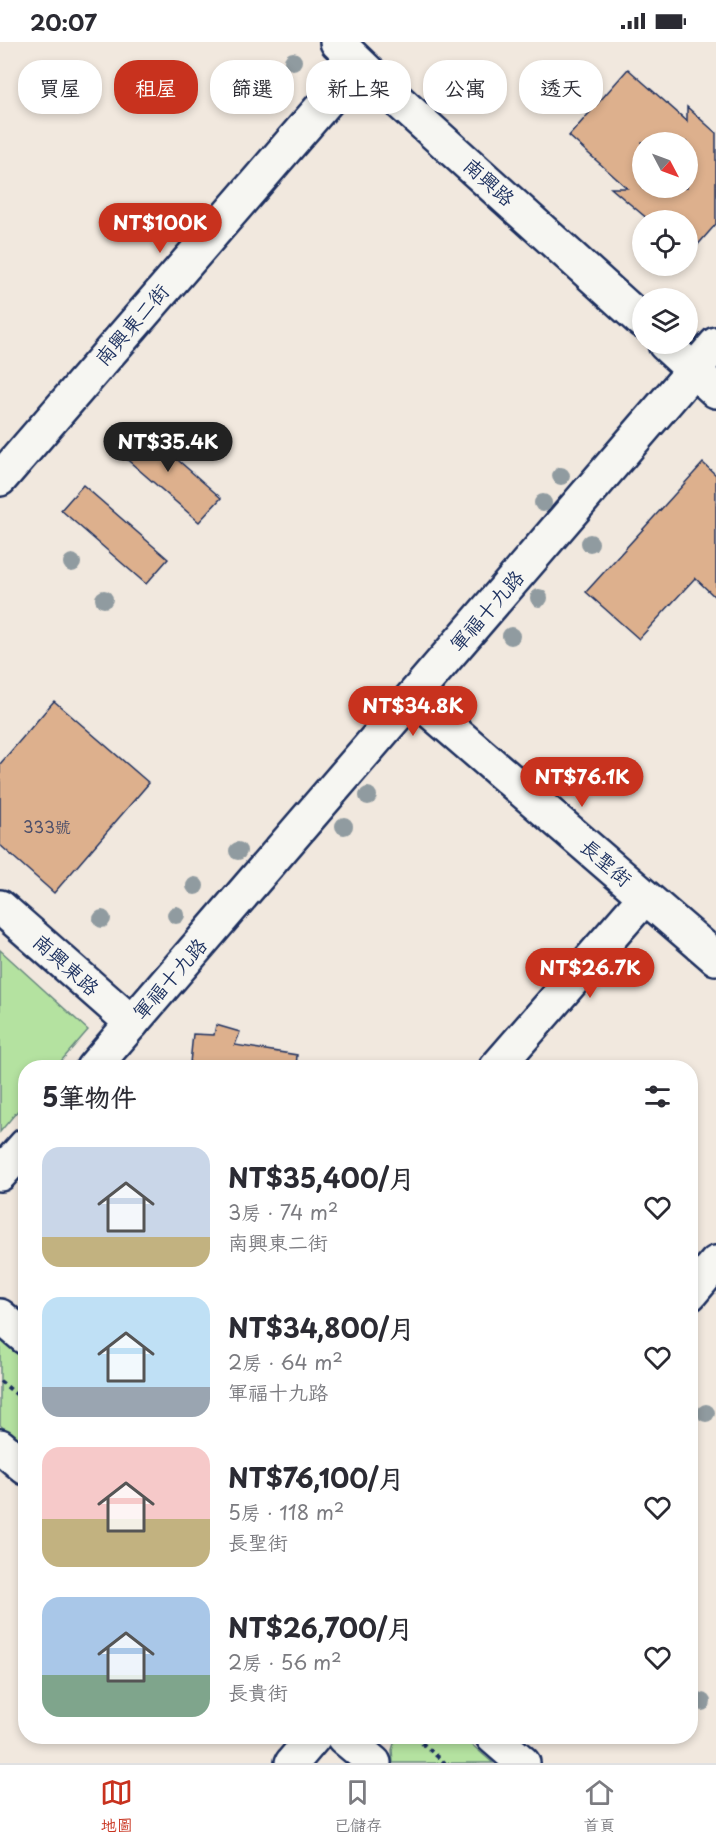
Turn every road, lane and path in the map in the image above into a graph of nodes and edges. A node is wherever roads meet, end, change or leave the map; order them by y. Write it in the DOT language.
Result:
graph roads {
  1 [pos="348,53"];
  2 [pos="632,312"];
  3 [pos="716,344"];
  4 [pos="676,354"];
  5 [pos="705,381"];
  6 [pos="0,479"];
  7 [pos="414,697"];
  8 [pos="645,897"];
  9 [pos="0,907"];
  10 [pos="716,958"];
  11 [pos="132,1023"];
  12 [pos="100,1060"];
  13 [pos="503,1060"];
  14 [pos="18,1154"];
  15 [pos="0,1174"];
  16 [pos="716,1263"];
  17 [pos="698,1284"];
  18 [pos="0,1316"];
  19 [pos="18,1331"];
  20 [pos="0,1381"];
  21 [pos="18,1396"];
  22 [pos="0,1446"];
  23 [pos="18,1461"];
  24 [pos="308,1744"];
  25 [pos="351,1744"];
  26 [pos="423,1744"];
  27 [pos="501,1744"];
  28 [pos="292,1763"];
  29 [pos="374,1763"];
  30 [pos="445,1763"];
  31 [pos="523,1763"];
  1 -- 2 [label="street, 南興路"];
  1 -- 6 [label="street, 南興東二街"];
  3 -- 5 [label="street, 軍福十九路"];
  4 -- 5 [label="street"];
  5 -- 7 [label="street, 軍福十九路"];
  7 -- 8 [label="street, 長聖街"];
  7 -- 11 [label="street, 軍福十九路"];
  8 -- 10 [label="street, 長聖街"];
  8 -- 13 [label="street"];
  9 -- 11 [label="street, 南興東路"];
  11 -- 12 [label="street, 軍福十九路"];
  14 -- 15 [label="street"];
  16 -- 17 [label="street"];
  18 -- 19 [label="street"];
  20 -- 21 [label="path"];
  22 -- 23 [label="street"];
  24 -- 28 [label="street"];
  25 -- 29 [label="street"];
  26 -- 30 [label="path"];
  27 -- 31 [label="street"];
}
